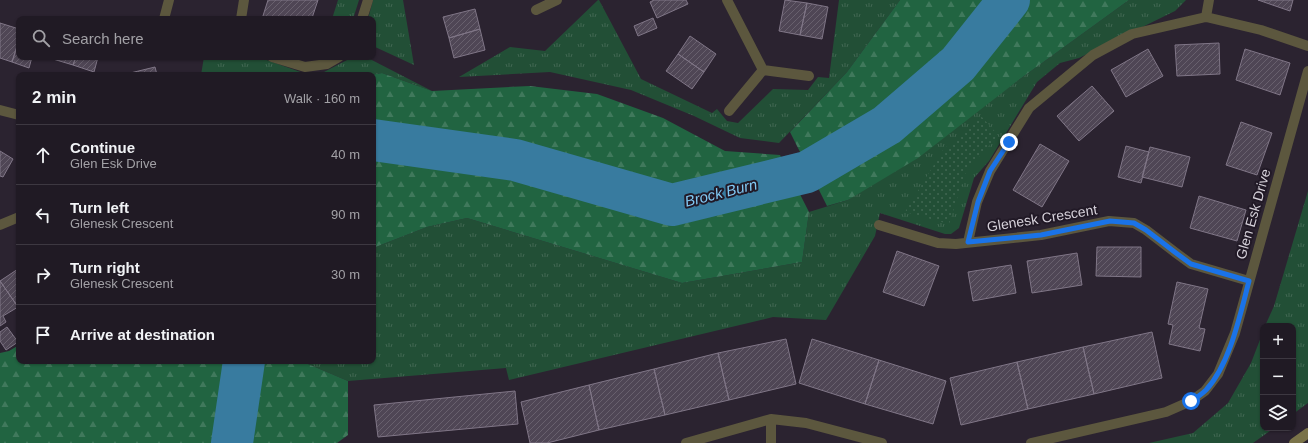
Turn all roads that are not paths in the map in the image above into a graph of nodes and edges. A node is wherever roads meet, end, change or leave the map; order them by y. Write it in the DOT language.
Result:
graph roads {
  1 [pos="169,0"];
  2 [pos="244,0"];
  3 [pos="368,0"];
  4 [pos="557,0"];
  5 [pos="727,0"];
  6 [pos="1209,0"];
  7 [pos="536,10"];
  8 [pos="165,16"];
  9 [pos="241,16"];
  10 [pos="363,16"];
  11 [pos="1206,17"];
  12 [pos="1308,46"];
  13 [pos="282,60"];
  14 [pos="333,60"];
  15 [pos="763,70"];
  16 [pos="1308,71"];
  17 [pos="809,76"];
  18 [pos="0,110"];
  19 [pos="729,111"];
  20 [pos="16,114"];
  21 [pos="16,218"];
  22 [pos="0,225"];
  23 [pos="879,225"];
  24 [pos="968,242"];
  25 [pos="1249,281"];
  26 [pos="771,419"];
  27 [pos="1308,433"];
  28 [pos="686,443"];
  29 [pos="771,443"];
  30 [pos="882,443"];
  31 [pos="1032,443"];
  32 [pos="1294,443"];
  1 -- 8 [label="street"];
  2 -- 9 [label="street"];
  3 -- 10 [label="street"];
  4 -- 7 [label="street"];
  5 -- 15 [label="street"];
  6 -- 11 [label="street"];
  11 -- 12 [label="street, Glenesk Crescent"];
  11 -- 24 [label="street, Glenesk Crescent"];
  13 -- 14 [label="street"];
  15 -- 17 [label="street"];
  15 -- 19 [label="street"];
  16 -- 25 [label="street, Glen Esk Drive"];
  18 -- 20 [label="street"];
  21 -- 22 [label="street"];
  23 -- 24 [label="street, Glenesk Crescent"];
  24 -- 25 [label="street, Glenesk Crescent"];
  25 -- 31 [label="street, Glen Esk Drive"];
  26 -- 28 [label="street"];
  26 -- 29 [label="street"];
  26 -- 30 [label="street"];
  27 -- 32 [label="street"];
}
